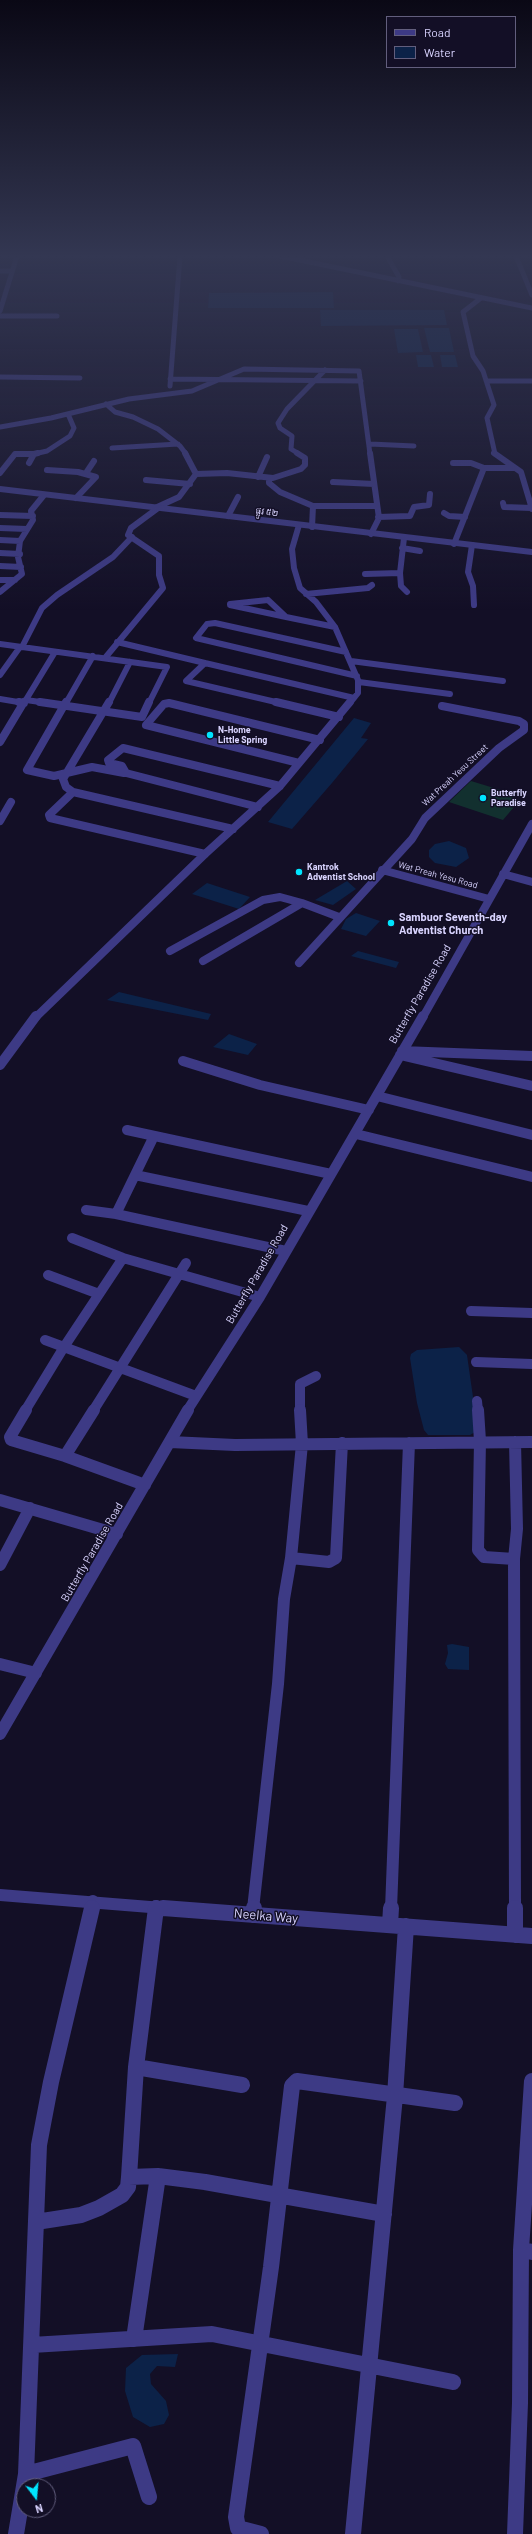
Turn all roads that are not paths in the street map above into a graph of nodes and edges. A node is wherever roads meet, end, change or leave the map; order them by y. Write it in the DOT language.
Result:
graph roads {
  1 [pos="170,374"];
  2 [pos="231,374"];
  3 [pos="320,374"];
  4 [pos="360,374"];
  5 [pos="484,374"];
  6 [pos="0,377"];
  7 [pos="80,378"];
  8 [pos="170,379"];
  9 [pos="219,379"];
  10 [pos="314,380"];
  11 [pos="361,381"];
  12 [pos="487,381"];
  13 [pos="532,381"];
  14 [pos="169,395"];
  15 [pos="106,404"];
  16 [pos="68,414"];
  17 [pos="0,427"];
  18 [pos="178,444"];
  19 [pos="370,444"];
  20 [pos="414,446"];
  21 [pos="112,448"];
  22 [pos="34,454"];
  23 [pos="267,457"];
  24 [pos="94,461"];
  25 [pos="29,463"];
  26 [pos="453,463"];
  27 [pos="484,468"];
  28 [pos="516,468"];
  29 [pos="47,470"];
  30 [pos="0,473"];
  31 [pos="86,473"];
  32 [pos="196,474"];
  33 [pos="258,477"];
  34 [pos="269,478"];
  35 [pos="146,480"];
  36 [pos="333,482"];
  37 [pos="190,484"];
  38 [pos="347,484"];
  39 [pos="374,484"];
  40 [pos="529,488"];
  41 [pos="0,489"];
  42 [pos="343,490"];
  43 [pos="44,494"];
  44 [pos="430,494"];
  45 [pos="238,497"];
  46 [pos="76,498"];
  47 [pos="503,503"];
  48 [pos="313,506"];
  49 [pos="376,506"];
  50 [pos="157,508"];
  51 [pos="532,508"];
  52 [pos="444,513"];
  53 [pos="0,515"];
  54 [pos="33,516"];
  55 [pos="228,516"];
  56 [pos="378,517"];
  57 [pos="465,517"];
  58 [pos="299,525"];
  59 [pos="312,526"];
  60 [pos="0,528"];
  61 [pos="27,529"];
  62 [pos="371,534"];
  63 [pos="132,537"];
  64 [pos="404,538"];
  65 [pos="0,540"];
  66 [pos="20,541"];
  67 [pos="454,544"];
  68 [pos="472,546"];
  69 [pos="402,548"];
  70 [pos="420,550"];
  71 [pos="532,552"];
  72 [pos="0,553"];
  73 [pos="20,554"];
  74 [pos="0,566"];
  75 [pos="21,567"];
  76 [pos="400,573"];
  77 [pos="365,574"];
  78 [pos="0,580"];
  79 [pos="15,580"];
  80 [pos="372,585"];
  81 [pos="0,592"];
  82 [pos="407,592"];
  83 [pos="306,594"];
  84 [pos="474,605"];
  85 [pos="286,617"];
  86 [pos="335,627"];
  87 [pos="117,642"];
  88 [pos="0,644"];
  89 [pos="21,647"];
  90 [pos="55,652"];
  91 [pos="346,652"];
  92 [pos="93,656"];
  93 [pos="105,658"];
  94 [pos="351,661"];
  95 [pos="130,662"];
  96 [pos="206,663"];
  97 [pos="0,675"];
  98 [pos="358,679"];
  99 [pos="502,681"];
  100 [pos="450,694"];
  101 [pos="354,698"];
  102 [pos="0,699"];
  103 [pos="25,701"];
  104 [pos="64,706"];
  105 [pos="442,706"];
  106 [pos="104,712"];
  107 [pos="339,717"];
  108 [pos="320,740"];
  109 [pos="0,742"];
  110 [pos="299,763"];
  111 [pos="124,773"];
  112 [pos="66,774"];
  113 [pos="280,786"];
  114 [pos="73,792"];
  115 [pos="11,802"];
  116 [pos="258,807"];
  117 [pos="0,821"];
  118 [pos="532,824"];
  119 [pos="233,829"];
  120 [pos="205,854"];
  121 [pos="382,870"];
  122 [pos="503,874"];
  123 [pos="532,882"];
  124 [pos="489,899"];
  125 [pos="302,903"];
  126 [pos="338,917"];
  127 [pos="170,951"];
  128 [pos="203,961"];
  129 [pos="299,963"];
  130 [pos="401,1053"];
  131 [pos="532,1056"];
  132 [pos="182,1060"];
  133 [pos="0,1066"];
  134 [pos="532,1086"];
  135 [pos="376,1096"];
  136 [pos="369,1110"];
  137 [pos="127,1130"];
  138 [pos="356,1134"];
  139 [pos="532,1135"];
  140 [pos="154,1136"];
  141 [pos="331,1174"];
  142 [pos="135,1175"];
  143 [pos="532,1176"];
  144 [pos="86,1210"];
  145 [pos="308,1211"];
  146 [pos="116,1214"];
  147 [pos="72,1238"];
  148 [pos="286,1251"];
  149 [pos="123,1258"];
  150 [pos="186,1263"];
  151 [pos="48,1275"];
  152 [pos="179,1275"];
  153 [pos="99,1294"];
  154 [pos="260,1297"];
  155 [pos="471,1311"];
  156 [pos="532,1312"];
  157 [pos="45,1340"];
  158 [pos="64,1347"];
  159 [pos="476,1362"];
  160 [pos="532,1364"];
  161 [pos="120,1368"];
  162 [pos="316,1376"];
  163 [pos="196,1396"];
  164 [pos="477,1401"];
  165 [pos="480,1441"];
  166 [pos="170,1442"];
  167 [pos="409,1442"];
  168 [pos="515,1442"];
  169 [pos="532,1442"];
  170 [pos="342,1443"];
  171 [pos="302,1444"];
  172 [pos="65,1456"];
  173 [pos="145,1485"];
  174 [pos="0,1500"];
  175 [pos="30,1508"];
  176 [pos="117,1534"];
  177 [pos="291,1558"];
  178 [pos="514,1559"];
  179 [pos="0,1565"];
  180 [pos="0,1664"];
  181 [pos="36,1673"];
  182 [pos="0,1734"];
  183 [pos="0,1894"];
  184 [pos="93,1901"];
  185 [pos="156,1906"];
  186 [pos="253,1915"];
  187 [pos="390,1925"];
  188 [pos="406,1926"];
  189 [pos="515,1935"];
  190 [pos="532,1936"];
  191 [pos="136,2068"];
  192 [pos="532,2081"];
  193 [pos="242,2085"];
  194 [pos="395,2096"];
  195 [pos="455,2103"];
  196 [pos="158,2176"];
  197 [pos="129,2177"];
  198 [pos="279,2196"];
  199 [pos="384,2214"];
  200 [pos="36,2222"];
  201 [pos="527,2251"];
  202 [pos="134,2339"];
  203 [pos="260,2342"];
  204 [pos="32,2345"];
  205 [pos="370,2364"];
  206 [pos="453,2382"];
  207 [pos="26,2474"];
  208 [pos="149,2497"];
  209 [pos="16,2534"];
  210 [pos="261,2534"];
  211 [pos="353,2534"];
  212 [pos="515,2534"];
  1 -- 8 [label="street"];
  2 -- 9 [label="street"];
  3 -- 10 [label="street"];
  4 -- 11 [label="street"];
  5 -- 12 [label="street"];
  6 -- 7 [label="street"];
  8 -- 9 [label="street"];
  8 -- 14 [label="street"];
  9 -- 10 [label="street"];
  9 -- 14 [label="street"];
  10 -- 11 [label="street"];
  10 -- 34 [label="street"];
  11 -- 19 [label="street"];
  12 -- 13 [label="street"];
  12 -- 28 [label="street"];
  14 -- 15 [label="street"];
  15 -- 16 [label="street"];
  15 -- 18 [label="street"];
  16 -- 17 [label="street"];
  16 -- 22 [label="street"];
  18 -- 21 [label="street"];
  18 -- 32 [label="street"];
  19 -- 20 [label="street"];
  19 -- 39 [label="street"];
  22 -- 25 [label="street"];
  22 -- 30 [label="street"];
  23 -- 33 [label="street"];
  24 -- 31 [label="street"];
  26 -- 27 [label="street"];
  27 -- 28 [label="street"];
  27 -- 57 [label="street"];
  28 -- 40 [label="street"];
  29 -- 31 [label="street"];
  31 -- 46 [label="street"];
  32 -- 33 [label="street"];
  32 -- 37 [label="street"];
  33 -- 34 [label="street"];
  34 -- 48 [label="street"];
  35 -- 37 [label="street"];
  36 -- 38 [label="street"];
  37 -- 50 [label="street"];
  38 -- 39 [label="street"];
  38 -- 42 [label="street"];
  39 -- 49 [label="street"];
  40 -- 51 [label="street"];
  41 -- 43 [label="street, ផ្លូវ ៥២"];
  43 -- 46 [label="street, ផ្លូវ ៥២"];
  43 -- 54 [label="street"];
  44 -- 56 [label="street"];
  45 -- 55 [label="street"];
  46 -- 50 [label="street, ផ្លូវ ៥២"];
  47 -- 51 [label="street"];
  48 -- 49 [label="street"];
  48 -- 59 [label="street"];
  49 -- 56 [label="street"];
  50 -- 55 [label="street, ផ្លូវ ៥២"];
  50 -- 63 [label="street"];
  52 -- 57 [label="street"];
  53 -- 54 [label="street"];
  54 -- 61 [label="street"];
  55 -- 58 [label="street, ផ្លូវ ៥២"];
  56 -- 62 [label="street"];
  57 -- 67 [label="street"];
  58 -- 59 [label="street, ផ្លូវ ៥២"];
  58 -- 83 [label="street"];
  59 -- 62 [label="street, ផ្លូវ ៥២"];
  60 -- 61 [label="street"];
  61 -- 66 [label="street"];
  62 -- 64 [label="street, ផ្លូវ ៥២"];
  63 -- 87 [label="street"];
  63 -- 89 [label="street"];
  64 -- 67 [label="street, ផ្លូវ ៥២"];
  64 -- 69 [label="street"];
  65 -- 66 [label="street"];
  66 -- 73 [label="street"];
  67 -- 68 [label="street, ផ្លូវ ៥២"];
  68 -- 71 [label="street, ផ្លូវ ៥២"];
  68 -- 84 [label="street"];
  69 -- 70 [label="street"];
  69 -- 76 [label="street"];
  72 -- 73 [label="street"];
  73 -- 75 [label="street"];
  74 -- 75 [label="street"];
  75 -- 79 [label="street"];
  76 -- 77 [label="street"];
  76 -- 82 [label="street"];
  78 -- 79 [label="street"];
  79 -- 81 [label="street"];
  80 -- 83 [label="street"];
  83 -- 86 [label="street"];
  85 -- 85 [label="street"];
  85 -- 86 [label="street"];
  86 -- 91 [label="street"];
  87 -- 93 [label="street"];
  87 -- 96 [label="street"];
  88 -- 89 [label="street"];
  89 -- 90 [label="street"];
  89 -- 97 [label="street"];
  90 -- 92 [label="street"];
  90 -- 103 [label="street"];
  91 -- 94 [label="street"];
  91 -- 98 [label="street"];
  92 -- 93 [label="street"];
  92 -- 104 [label="street"];
  93 -- 95 [label="street"];
  94 -- 98 [label="street"];
  94 -- 99 [label="street"];
  95 -- 106 [label="street"];
  95 -- 106 [label="street"];
  96 -- 101 [label="street"];
  96 -- 107 [label="street"];
  98 -- 100 [label="street"];
  98 -- 101 [label="street"];
  101 -- 107 [label="street"];
  102 -- 103 [label="street"];
  103 -- 104 [label="street"];
  103 -- 109 [label="street"];
  104 -- 106 [label="street"];
  104 -- 112 [label="street"];
  105 -- 121 [label="street, Wat Preah Yesu Street"];
  106 -- 112 [label="street"];
  107 -- 108 [label="street"];
  108 -- 110 [label="street"];
  108 -- 110 [label="street"];
  110 -- 113 [label="street"];
  111 -- 112 [label="street"];
  111 -- 113 [label="street"];
  111 -- 116 [label="street"];
  112 -- 114 [label="street"];
  113 -- 116 [label="street"];
  114 -- 119 [label="street"];
  114 -- 120 [label="street"];
  115 -- 117 [label="street"];
  116 -- 119 [label="street"];
  118 -- 122 [label="street, Butterfly Paradise Road"];
  119 -- 120 [label="street"];
  120 -- 133 [label="street"];
  121 -- 124 [label="street, Wat Preah Yesu Road"];
  121 -- 126 [label="street, Wat Preah Yesu Street"];
  122 -- 123 [label="street"];
  122 -- 124 [label="street, Butterfly Paradise Road"];
  124 -- 130 [label="street, Butterfly Paradise Road"];
  125 -- 126 [label="street"];
  125 -- 127 [label="street"];
  125 -- 128 [label="street"];
  126 -- 129 [label="street, Wat Preah Yesu Street"];
  130 -- 131 [label="street"];
  130 -- 134 [label="street"];
  130 -- 135 [label="street, Butterfly Paradise Road"];
  132 -- 136 [label="street"];
  135 -- 136 [label="street, Butterfly Paradise Road"];
  135 -- 139 [label="street"];
  136 -- 138 [label="street, Butterfly Paradise Road"];
  137 -- 140 [label="street"];
  138 -- 141 [label="street, Butterfly Paradise Road"];
  138 -- 143 [label="street"];
  140 -- 141 [label="street"];
  140 -- 142 [label="street"];
  141 -- 145 [label="street, Butterfly Paradise Road"];
  142 -- 145 [label="street"];
  142 -- 146 [label="street"];
  144 -- 146 [label="street"];
  145 -- 148 [label="street, Butterfly Paradise Road"];
  146 -- 148 [label="street"];
  147 -- 149 [label="street"];
  148 -- 154 [label="street, Butterfly Paradise Road"];
  149 -- 152 [label="street"];
  149 -- 153 [label="street"];
  150 -- 152 [label="street"];
  151 -- 153 [label="street"];
  152 -- 154 [label="street"];
  152 -- 161 [label="street"];
  153 -- 158 [label="street"];
  154 -- 163 [label="street, Butterfly Paradise Road"];
  155 -- 156 [label="street"];
  157 -- 158 [label="street"];
  158 -- 161 [label="street"];
  158 -- 172 [label="street"];
  159 -- 160 [label="street"];
  161 -- 163 [label="street"];
  161 -- 172 [label="street"];
  162 -- 171 [label="street"];
  163 -- 166 [label="street, Butterfly Paradise Road"];
  164 -- 165 [label="street"];
  165 -- 167 [label="street"];
  165 -- 168 [label="street"];
  165 -- 178 [label="street"];
  166 -- 171 [label="street"];
  166 -- 173 [label="street, Butterfly Paradise Road"];
  167 -- 170 [label="street"];
  167 -- 187 [label="street"];
  168 -- 169 [label="street"];
  168 -- 178 [label="street"];
  170 -- 171 [label="street"];
  170 -- 177 [label="street"];
  171 -- 177 [label="street"];
  172 -- 173 [label="street"];
  173 -- 176 [label="street, Butterfly Paradise Road"];
  174 -- 175 [label="street"];
  175 -- 176 [label="street"];
  175 -- 179 [label="street"];
  176 -- 181 [label="street, Butterfly Paradise Road"];
  177 -- 186 [label="street"];
  178 -- 189 [label="street"];
  180 -- 181 [label="street"];
  181 -- 182 [label="street, Butterfly Paradise Road"];
  183 -- 184 [label="street, Neelka Way"];
  184 -- 185 [label="street, Neelka Way"];
  184 -- 200 [label="street"];
  185 -- 186 [label="street, Neelka Way"];
  185 -- 191 [label="street"];
  186 -- 187 [label="street, Neelka Way"];
  187 -- 188 [label="street, Neelka Way"];
  188 -- 189 [label="street, Neelka Way"];
  188 -- 194 [label="street"];
  189 -- 190 [label="street, Neelka Way"];
  191 -- 193 [label="street"];
  191 -- 197 [label="street"];
  192 -- 201 [label="street"];
  194 -- 195 [label="street"];
  194 -- 198 [label="street"];
  194 -- 199 [label="street"];
  196 -- 197 [label="street"];
  196 -- 198 [label="street"];
  196 -- 202 [label="street"];
  197 -- 200 [label="street"];
  198 -- 199 [label="street"];
  198 -- 203 [label="street"];
  199 -- 205 [label="street"];
  200 -- 204 [label="street"];
  201 -- 212 [label="street"];
  202 -- 203 [label="street"];
  202 -- 204 [label="street"];
  203 -- 205 [label="street"];
  203 -- 210 [label="street"];
  204 -- 207 [label="street"];
  205 -- 206 [label="street"];
  205 -- 211 [label="street"];
  207 -- 208 [label="street"];
  207 -- 209 [label="street"];
}
